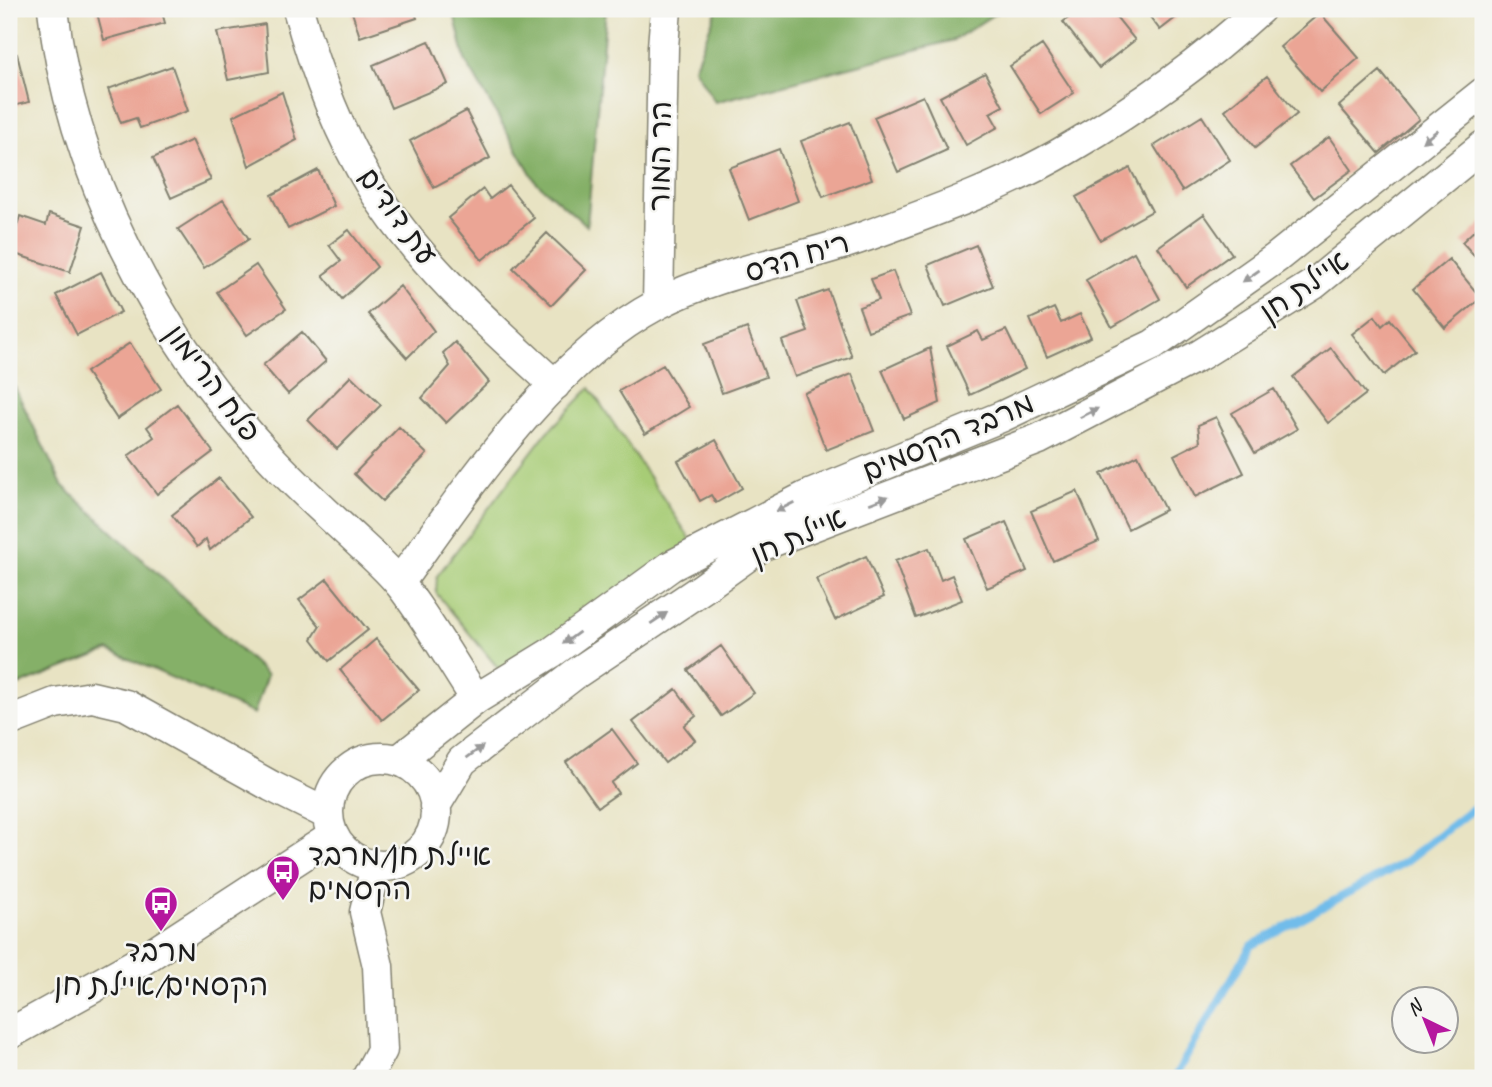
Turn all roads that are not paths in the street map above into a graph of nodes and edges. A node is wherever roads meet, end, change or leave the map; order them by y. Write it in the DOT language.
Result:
graph roads {
  1 [pos="53,9"];
  2 [pos="298,9"];
  3 [pos="666,9"];
  4 [pos="1260,9"];
  5 [pos="1483,93"];
  6 [pos="1483,146"];
  7 [pos="658,304"];
  8 [pos="555,385"];
  9 [pos="399,583"];
  10 [pos="476,699"];
  11 [pos="9,721"];
  12 [pos="400,760"];
  13 [pos="435,806"];
  14 [pos="330,825"];
  15 [pos="376,867"];
  16 [pos="9,1034"];
  17 [pos="367,1078"];
  1 -- 9 [label="street, פלח הרימון"];
  2 -- 8 [label="street, עת דודים"];
  3 -- 7 [label="street, הר המור"];
  4 -- 7 [label="street, ריח הדס"];
  5 -- 10 [label="street, מרבד הקסמים, one-way"];
  13 -- 6 [label="street, איילת חן, one-way"];
  7 -- 8 [label="street, ריח הדס"];
  8 -- 9 [label="street, ריח הדס"];
  9 -- 10 [label="street, פלח הרימון"];
  10 -- 12 [label="street, מרבד הקסמים"];
  11 -- 14 [label="street"];
  12 -- 13 [label="street"];
  12 -- 14 [label="street"];
  13 -- 15 [label="street"];
  14 -- 15 [label="street"];
  14 -- 16 [label="street"];
  15 -- 17 [label="street"];
}
